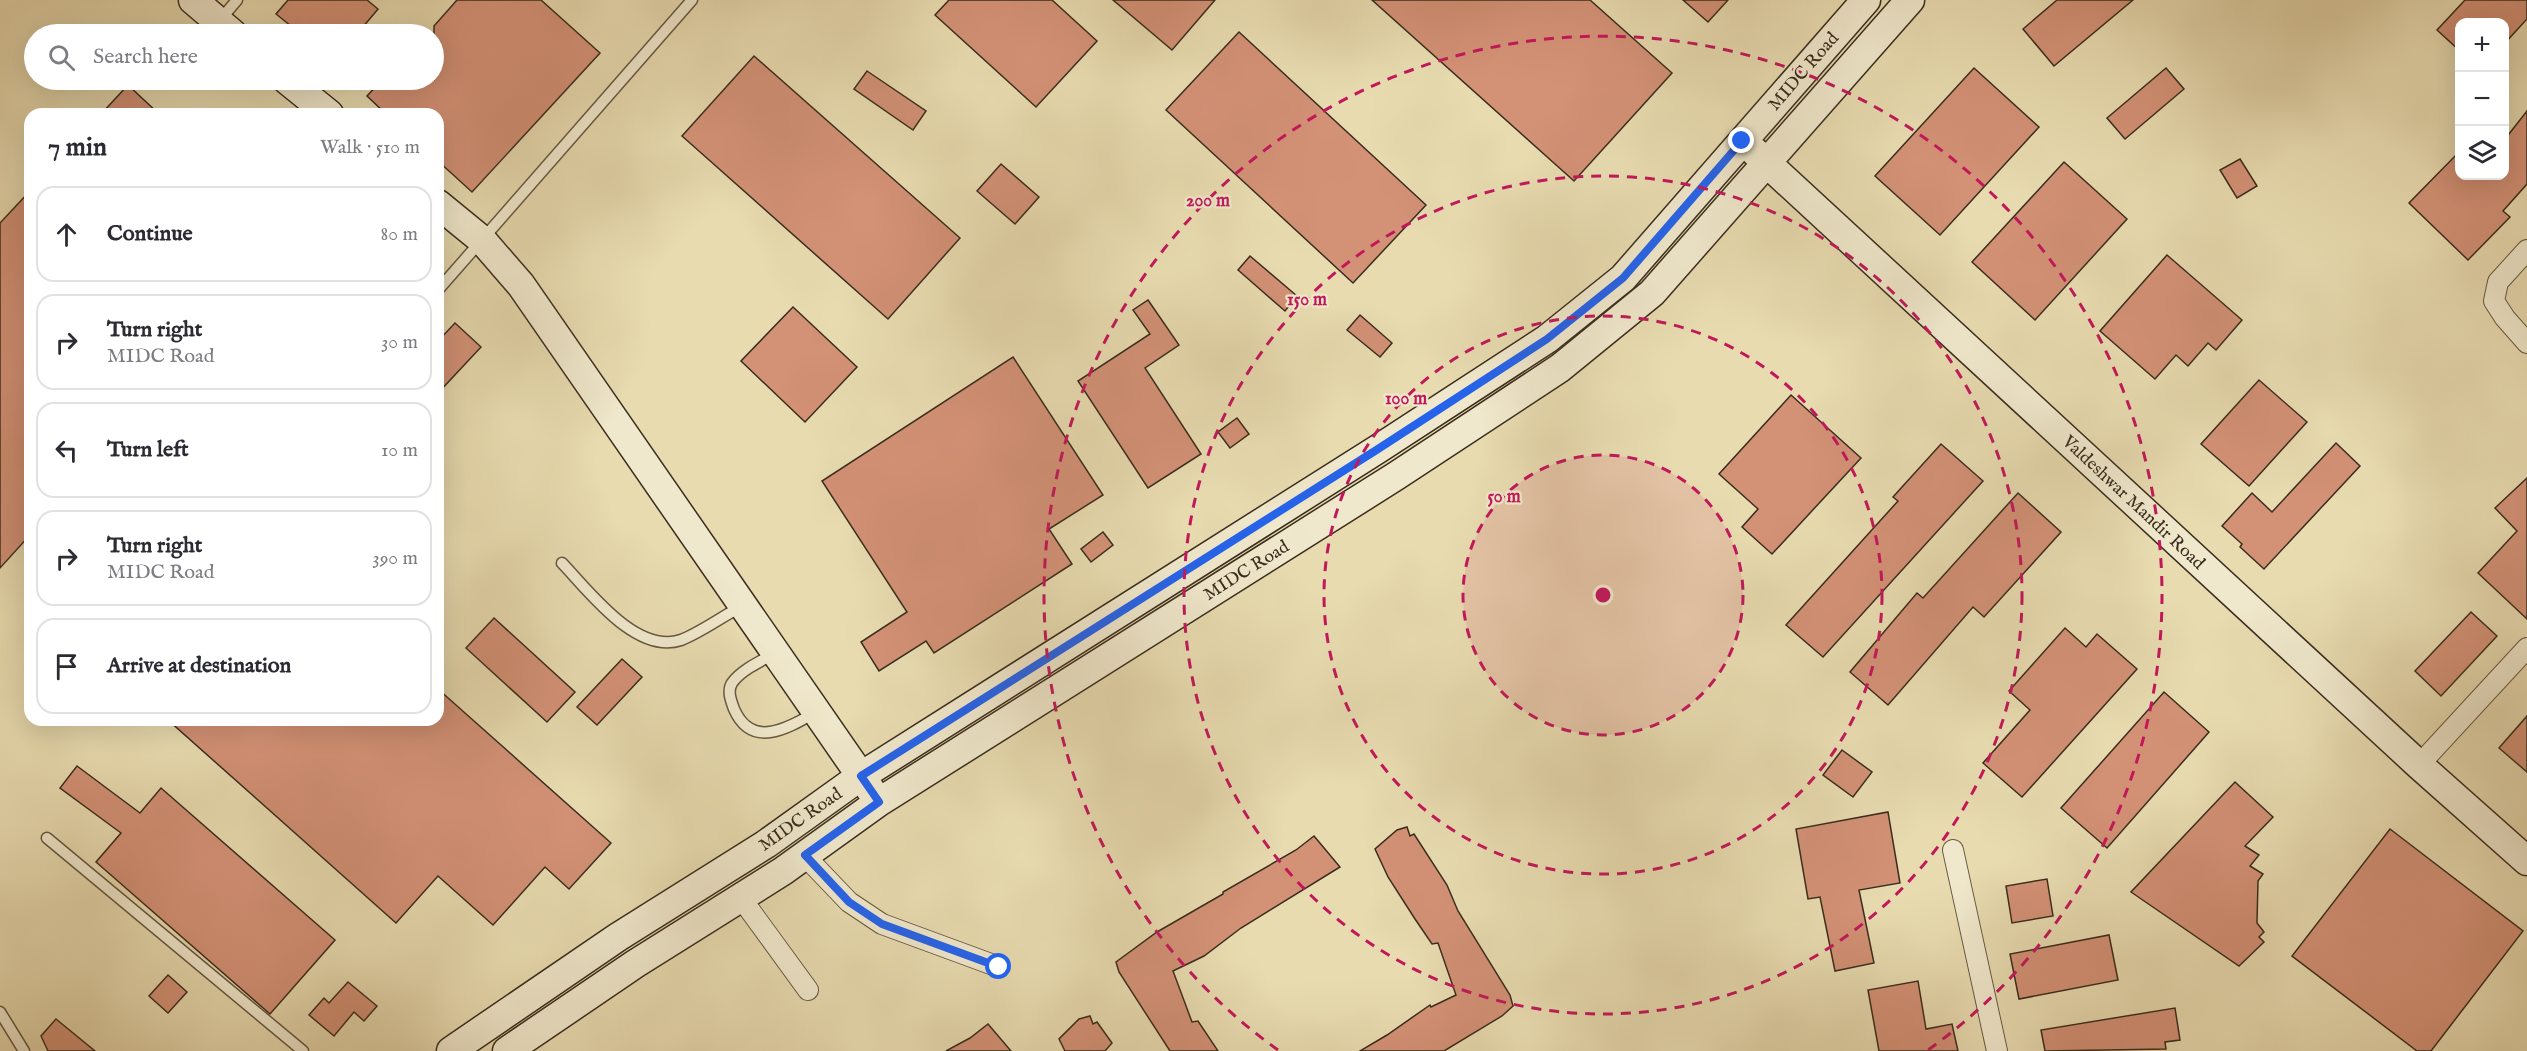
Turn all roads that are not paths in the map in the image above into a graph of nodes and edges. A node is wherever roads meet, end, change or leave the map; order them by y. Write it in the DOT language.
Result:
graph roads {
  1 [pos="193,0"];
  2 [pos="237,0"];
  3 [pos="692,0"];
  4 [pos="1866,0"];
  5 [pos="1910,0"];
  6 [pos="220,24"];
  7 [pos="227,24"];
  8 [pos="299,90"];
  9 [pos="322,108"];
  10 [pos="1742,141"];
  11 [pos="1768,164"];
  12 [pos="444,209"];
  13 [pos="482,240"];
  14 [pos="2527,250"];
  15 [pos="444,283"];
  16 [pos="2527,343"];
  17 [pos="562,563"];
  18 [pos="742,605"];
  19 [pos="2527,648"];
  20 [pos="775,653"];
  21 [pos="816,712"];
  22 [pos="2419,765"];
  23 [pos="861,776"];
  24 [pos="879,802"];
  25 [pos="47,838"];
  26 [pos="1953,850"];
  27 [pos="805,855"];
  28 [pos="2527,861"];
  29 [pos="741,898"];
  30 [pos="999,967"];
  31 [pos="808,990"];
  32 [pos="0,1012"];
  33 [pos="24,1051"];
  34 [pos="303,1051"];
  35 [pos="451,1051"];
  36 [pos="507,1051"];
  37 [pos="1997,1051"];
  1 -- 6 [label="main road"];
  2 -- 7 [label="lane"];
  3 -- 13 [label="lane"];
  4 -- 10 [label="main road, MIDC Road"];
  5 -- 11 [label="main road, MIDC Road"];
  8 -- 9 [label="main road"];
  10 -- 11 [label="main road, Valdeshwar Mandir Road"];
  10 -- 23 [label="main road, MIDC Road"];
  11 -- 22 [label="main road, Valdeshwar Mandir Road"];
  11 -- 24 [label="main road, MIDC Road"];
  12 -- 13 [label="main road"];
  13 -- 15 [label="lane"];
  13 -- 18 [label="main road"];
  14 -- 16 [label="street"];
  17 -- 18 [label="lane"];
  18 -- 20 [label="main road"];
  19 -- 22 [label="street"];
  20 -- 21 [label="main road"];
  20 -- 21 [label="lane"];
  21 -- 23 [label="main road"];
  22 -- 28 [label="main road, Valdeshwar Mandir Road"];
  23 -- 24 [label="main road"];
  23 -- 35 [label="main road, MIDC Road"];
  24 -- 27 [label="main road, MIDC Road"];
  25 -- 34 [label="lane"];
  26 -- 37 [label="street"];
  27 -- 29 [label="main road, MIDC Road"];
  27 -- 30 [label="street"];
  29 -- 31 [label="street"];
  29 -- 36 [label="main road, MIDC Road"];
  32 -- 33 [label="lane"];
}
